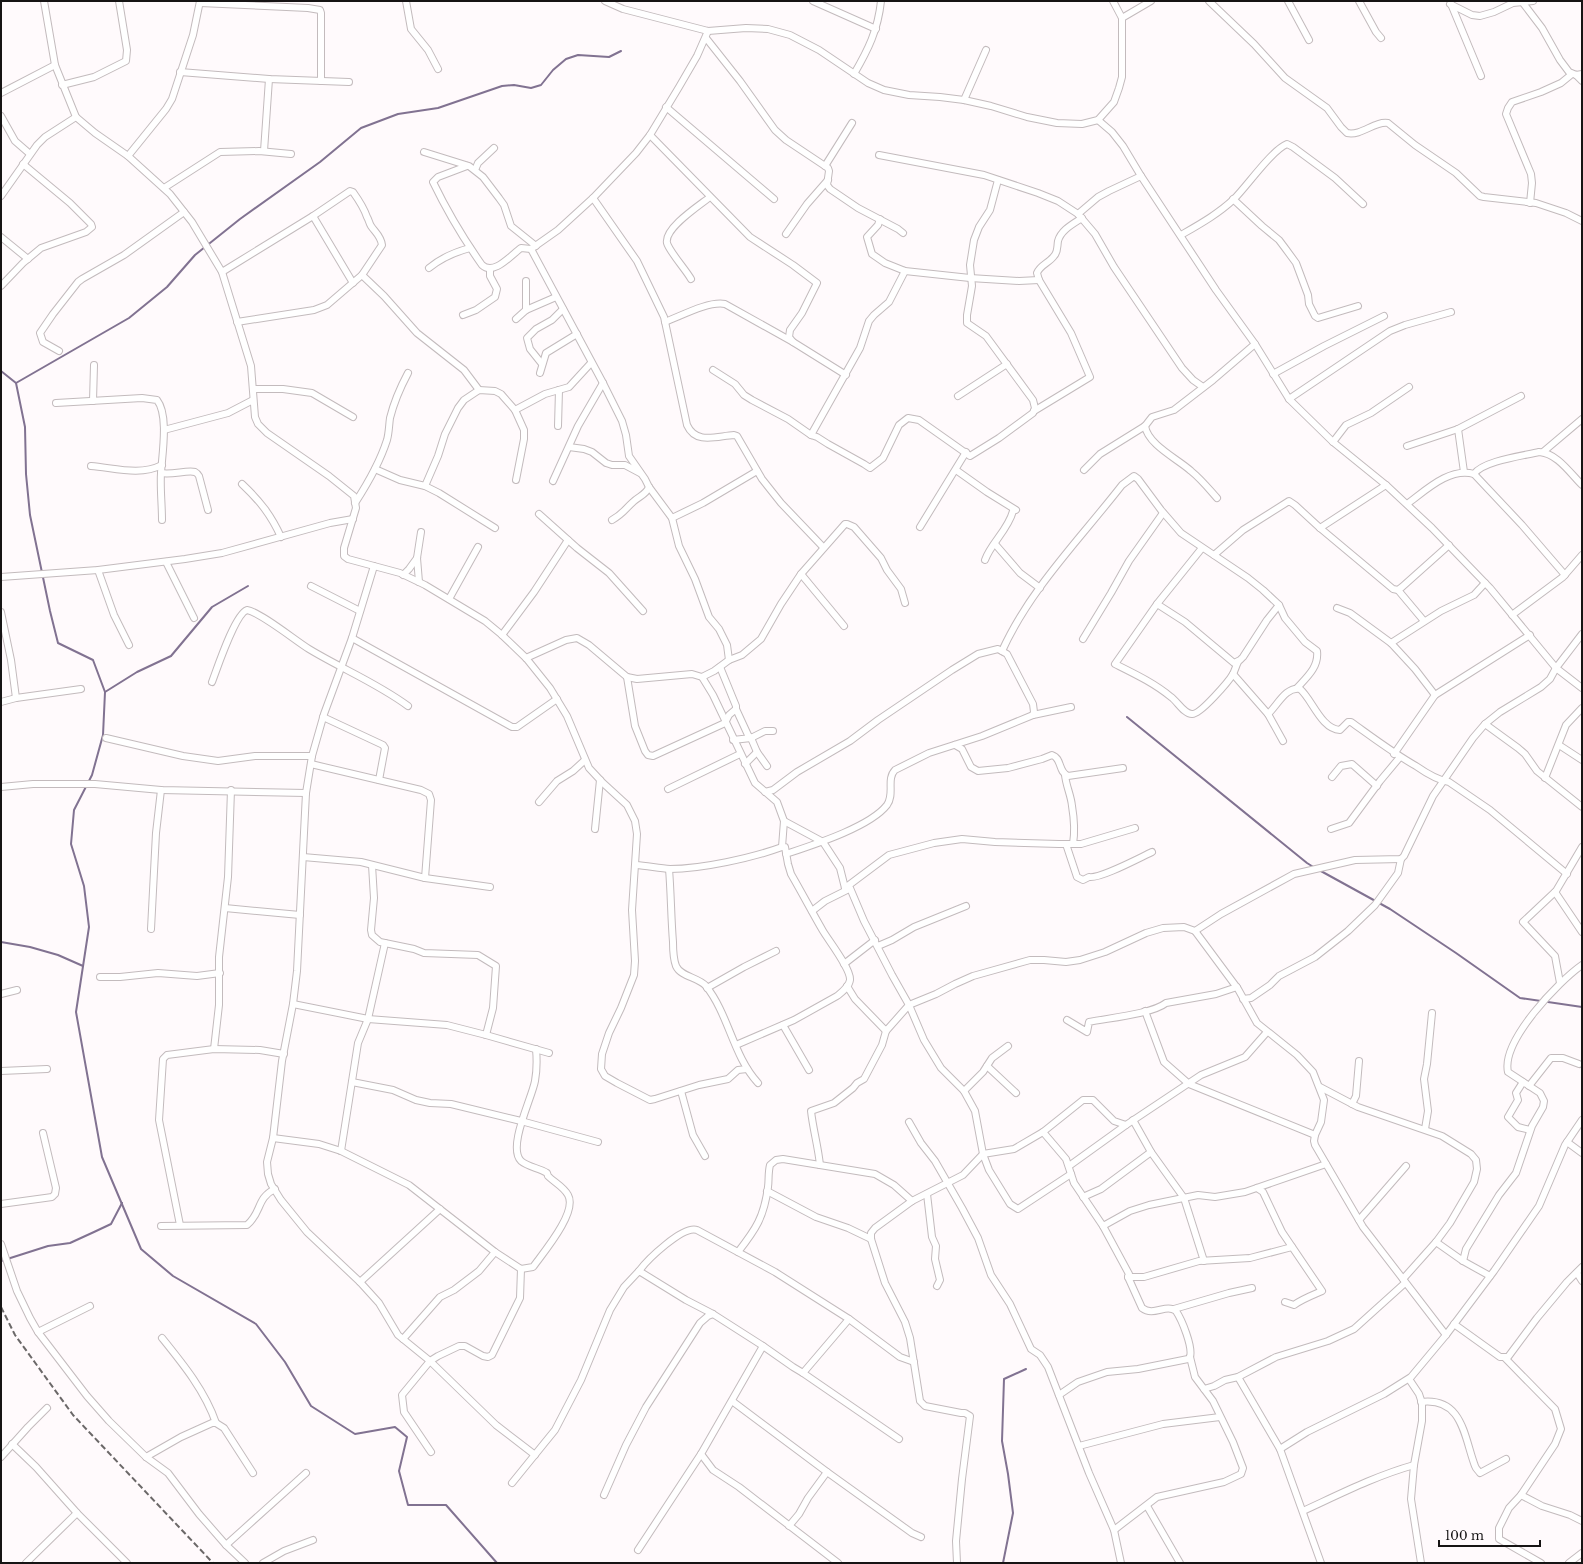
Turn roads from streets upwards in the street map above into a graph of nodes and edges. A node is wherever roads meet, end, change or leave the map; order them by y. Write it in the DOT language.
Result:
graph roads {
  1 [pos="44,1"];
  2 [pos="119,1"];
  3 [pos="406,1"];
  4 [pos="605,1"];
  5 [pos="812,1"];
  6 [pos="881,1"];
  7 [pos="1113,1"];
  8 [pos="1151,1"];
  9 [pos="1209,1"];
  10 [pos="1288,1"];
  11 [pos="1359,1"];
  12 [pos="1533,1"];
  13 [pos="200,2"];
  14 [pos="1450,2"];
  15 [pos="1523,3"];
  16 [pos="1122,18"];
  17 [pos="876,29"];
  18 [pos="707,35"];
  19 [pos="1381,38"];
  20 [pos="1309,40"];
  21 [pos="986,50"];
  22 [pos="55,65"];
  23 [pos="438,69"];
  24 [pos="180,72"];
  25 [pos="854,74"];
  26 [pos="1577,74"];
  27 [pos="1481,76"];
  28 [pos="269,79"];
  29 [pos="1582,81"];
  30 [pos="321,82"];
  31 [pos="349,82"];
  32 [pos="62,85"];
  33 [pos="1,94"];
  34 [pos="964,100"];
  35 [pos="666,107"];
  36 [pos="1,116"];
  37 [pos="76,117"];
  38 [pos="1098,120"];
  39 [pos="852,123"];
  40 [pos="650,135"];
  41 [pos="494,148"];
  42 [pos="264,151"];
  43 [pos="424,152"];
  44 [pos="30,154"];
  45 [pos="290,154"];
  46 [pos="879,155"];
  47 [pos="128,156"];
  48 [pos="23,164"];
  49 [pos="466,166"];
  50 [pos="825,166"];
  51 [pos="475,170"];
  52 [pos="1141,176"];
  53 [pos="828,180"];
  54 [pos="998,180"];
  55 [pos="164,188"];
  56 [pos="1,196"];
  57 [pos="710,197"];
  58 [pos="593,198"];
  59 [pos="774,199"];
  60 [pos="1233,200"];
  61 [pos="1530,203"];
  62 [pos="1363,204"];
  63 [pos="184,212"];
  64 [pos="313,216"];
  65 [pos="1080,216"];
  66 [pos="880,219"];
  67 [pos="1582,221"];
  68 [pos="903,233"];
  69 [pos="786,234"];
  70 [pos="1181,235"];
  71 [pos="1,237"];
  72 [pos="534,247"];
  73 [pos="470,248"];
  74 [pos="28,259"];
  75 [pos="429,268"];
  76 [pos="490,268"];
  77 [pos="905,271"];
  78 [pos="222,272"];
  79 [pos="362,275"];
  80 [pos="970,278"];
  81 [pos="691,279"];
  82 [pos="1039,280"];
  83 [pos="526,281"];
  84 [pos="353,283"];
  85 [pos="1,286"];
  86 [pos="556,297"];
  87 [pos="1358,306"];
  88 [pos="563,309"];
  89 [pos="526,310"];
  90 [pos="1451,312"];
  91 [pos="463,315"];
  92 [pos="1384,316"];
  93 [pos="516,319"];
  94 [pos="237,322"];
  95 [pos="665,322"];
  96 [pos="576,334"];
  97 [pos="793,342"];
  98 [pos="1255,344"];
  99 [pos="59,351"];
  100 [pos="591,363"];
  101 [pos="542,364"];
  102 [pos="1007,364"];
  103 [pos="94,366"];
  104 [pos="713,370"];
  105 [pos="408,373"];
  106 [pos="540,373"];
  107 [pos="1273,374"];
  108 [pos="846,375"];
  109 [pos="603,383"];
  110 [pos="1203,387"];
  111 [pos="1409,387"];
  112 [pos="253,389"];
  113 [pos="479,390"];
  114 [pos="558,390"];
  115 [pos="958,396"];
  116 [pos="1521,396"];
  117 [pos="1289,399"];
  118 [pos="253,400"];
  119 [pos="93,401"];
  120 [pos="56,403"];
  121 [pos="515,410"];
  122 [pos="1034,411"];
  123 [pos="353,417"];
  124 [pos="1582,419"];
  125 [pos="558,426"];
  126 [pos="1145,426"];
  127 [pos="1458,429"];
  128 [pos="164,430"];
  129 [pos="811,435"];
  130 [pos="1333,442"];
  131 [pos="1408,446"];
  132 [pos="569,447"];
  133 [pos="966,452"];
  134 [pos="1543,452"];
  135 [pos="162,465"];
  136 [pos="91,466"];
  137 [pos="375,470"];
  138 [pos="956,470"];
  139 [pos="1084,470"];
  140 [pos="757,471"];
  141 [pos="1464,472"];
  142 [pos="161,473"];
  143 [pos="642,474"];
  144 [pos="1474,474"];
  145 [pos="516,480"];
  146 [pos="553,480"];
  147 [pos="242,484"];
  148 [pos="1386,485"];
  149 [pos="1582,485"];
  150 [pos="424,486"];
  151 [pos="649,487"];
  152 [pos="1217,498"];
  153 [pos="355,503"];
  154 [pos="1407,504"];
  155 [pos="208,510"];
  156 [pos="1163,513"];
  157 [pos="539,514"];
  158 [pos="672,518"];
  159 [pos="353,519"];
  160 [pos="162,520"];
  161 [pos="612,520"];
  162 [pos="920,527"];
  163 [pos="495,528"];
  164 [pos="1320,528"];
  165 [pos="421,532"];
  166 [pos="281,537"];
  167 [pos="568,540"];
  168 [pos="995,544"];
  169 [pos="1449,545"];
  170 [pos="478,547"];
  171 [pos="824,547"];
  172 [pos="1202,548"];
  173 [pos="1582,555"];
  174 [pos="1214,556"];
  175 [pos="417,558"];
  176 [pos="985,560"];
  177 [pos="166,562"];
  178 [pos="374,566"];
  179 [pos="98,570"];
  180 [pos="801,574"];
  181 [pos="403,575"];
  182 [pos="1565,575"];
  183 [pos="1,576"];
  184 [pos="420,582"];
  185 [pos="1485,583"];
  186 [pos="311,586"];
  187 [pos="1040,588"];
  188 [pos="1398,590"];
  189 [pos="449,599"];
  190 [pos="905,603"];
  191 [pos="1157,604"];
  192 [pos="1279,605"];
  193 [pos="1337,608"];
  194 [pos="360,611"];
  195 [pos="1,612"];
  196 [pos="643,612"];
  197 [pos="1512,615"];
  198 [pos="194,618"];
  199 [pos="1424,621"];
  200 [pos="844,626"];
  201 [pos="1582,634"];
  202 [pos="502,635"];
  203 [pos="1530,635"];
  204 [pos="352,638"];
  205 [pos="1083,639"];
  206 [pos="1390,643"];
  207 [pos="129,645"];
  208 [pos="1002,651"];
  209 [pos="526,658"];
  210 [pos="729,660"];
  211 [pos="1238,662"];
  212 [pos="342,667"];
  213 [pos="720,667"];
  214 [pos="1556,668"];
  215 [pos="1233,674"];
  216 [pos="626,677"];
  217 [pos="702,677"];
  218 [pos="212,682"];
  219 [pos="1298,688"];
  220 [pos="1582,688"];
  221 [pos="81,689"];
  222 [pos="1435,696"];
  223 [pos="16,698"];
  224 [pos="557,699"];
  225 [pos="1,702"];
  226 [pos="408,706"];
  227 [pos="1071,707"];
  228 [pos="1582,708"];
  229 [pos="736,709"];
  230 [pos="1268,714"];
  231 [pos="1033,715"];
  232 [pos="323,717"];
  233 [pos="725,724"];
  234 [pos="1485,724"];
  235 [pos="773,731"];
  236 [pos="106,738"];
  237 [pos="751,738"];
  238 [pos="733,740"];
  239 [pos="1283,741"];
  240 [pos="955,745"];
  241 [pos="1559,745"];
  242 [pos="757,752"];
  243 [pos="740,754"];
  244 [pos="1394,754"];
  245 [pos="312,756"];
  246 [pos="1400,757"];
  247 [pos="585,760"];
  248 [pos="1582,760"];
  249 [pos="311,764"];
  250 [pos="745,764"];
  251 [pos="767,766"];
  252 [pos="1123,768"];
  253 [pos="1065,775"];
  254 [pos="1332,777"];
  255 [pos="1546,778"];
  256 [pos="379,780"];
  257 [pos="600,780"];
  258 [pos="1443,781"];
  259 [pos="1377,786"];
  260 [pos="1,787"];
  261 [pos="668,789"];
  262 [pos="161,790"];
  263 [pos="231,790"];
  264 [pos="765,792"];
  265 [pos="306,793"];
  266 [pos="539,802"];
  267 [pos="1582,807"];
  268 [pos="784,821"];
  269 [pos="1135,828"];
  270 [pos="595,829"];
  271 [pos="1331,829"];
  272 [pos="823,842"];
  273 [pos="1066,844"];
  274 [pos="1073,844"];
  275 [pos="782,846"];
  276 [pos="1582,847"];
  277 [pos="1152,852"];
  278 [pos="786,854"];
  279 [pos="303,857"];
  280 [pos="1401,858"];
  281 [pos="372,865"];
  282 [pos="636,865"];
  283 [pos="669,869"];
  284 [pos="1567,874"];
  285 [pos="425,878"];
  286 [pos="490,887"];
  287 [pos="848,888"];
  288 [pos="1555,892"];
  289 [pos="966,906"];
  290 [pos="225,908"];
  291 [pos="812,911"];
  292 [pos="300,915"];
  293 [pos="151,929"];
  294 [pos="1194,931"];
  295 [pos="1582,932"];
  296 [pos="385,943"];
  297 [pos="876,943"];
  298 [pos="776,951"];
  299 [pos="844,964"];
  300 [pos="1582,964"];
  301 [pos="220,973"];
  302 [pos="100,977"];
  303 [pos="1560,983"];
  304 [pos="847,986"];
  305 [pos="1237,987"];
  306 [pos="707,988"];
  307 [pos="17,990"];
  308 [pos="1,994"];
  309 [pos="1243,999"];
  310 [pos="293,1004"];
  311 [pos="909,1005"];
  312 [pos="1145,1011"];
  313 [pos="1432,1014"];
  314 [pos="368,1019"];
  315 [pos="1067,1020"];
  316 [pos="783,1025"];
  317 [pos="886,1031"];
  318 [pos="1267,1032"];
  319 [pos="486,1035"];
  320 [pos="736,1045"];
  321 [pos="1008,1046"];
  322 [pos="214,1049"];
  323 [pos="536,1050"];
  324 [pos="549,1053"];
  325 [pos="284,1054"];
  326 [pos="1359,1061"];
  327 [pos="1579,1064"];
  328 [pos="986,1066"];
  329 [pos="46,1069"];
  330 [pos="747,1069"];
  331 [pos="809,1070"];
  332 [pos="1,1071"];
  333 [pos="352,1082"];
  334 [pos="758,1083"];
  335 [pos="1189,1084"];
  336 [pos="1526,1084"];
  337 [pos="1320,1087"];
  338 [pos="681,1091"];
  339 [pos="964,1091"];
  340 [pos="1016,1093"];
  341 [pos="1352,1104"];
  342 [pos="521,1120"];
  343 [pos="1133,1120"];
  344 [pos="1582,1120"];
  345 [pos="909,1122"];
  346 [pos="1126,1125"];
  347 [pos="1425,1130"];
  348 [pos="1530,1130"];
  349 [pos="1043,1132"];
  350 [pos="43,1133"];
  351 [pos="1315,1135"];
  352 [pos="273,1138"];
  353 [pos="598,1142"];
  354 [pos="1567,1142"];
  355 [pos="341,1151"];
  356 [pos="1151,1152"];
  357 [pos="1582,1153"];
  358 [pos="983,1154"];
  359 [pos="705,1156"];
  360 [pos="1326,1164"];
  361 [pos="820,1165"];
  362 [pos="1069,1166"];
  363 [pos="1406,1166"];
  364 [pos="1071,1174"];
  365 [pos="948,1183"];
  366 [pos="1258,1188"];
  367 [pos="275,1190"];
  368 [pos="767,1191"];
  369 [pos="927,1194"];
  370 [pos="1083,1197"];
  371 [pos="1184,1198"];
  372 [pos="912,1201"];
  373 [pos="1,1204"];
  374 [pos="440,1209"];
  375 [pos="1359,1220"];
  376 [pos="180,1225"];
  377 [pos="161,1226"];
  378 [pos="1104,1226"];
  379 [pos="871,1239"];
  380 [pos="1436,1242"];
  381 [pos="1,1244"];
  382 [pos="1292,1247"];
  383 [pos="495,1252"];
  384 [pos="738,1252"];
  385 [pos="1463,1260"];
  386 [pos="1204,1261"];
  387 [pos="1582,1267"];
  388 [pos="521,1269"];
  389 [pos="639,1271"];
  390 [pos="1577,1273"];
  391 [pos="1490,1276"];
  392 [pos="1128,1277"];
  393 [pos="1404,1281"];
  394 [pos="1582,1281"];
  395 [pos="360,1282"];
  396 [pos="937,1286"];
  397 [pos="1252,1288"];
  398 [pos="1285,1302"];
  399 [pos="90,1306"];
  400 [pos="1174,1309"];
  401 [pos="713,1314"];
  402 [pos="849,1319"];
  403 [pos="1454,1324"];
  404 [pos="38,1332"];
  405 [pos="1446,1335"];
  406 [pos="162,1338"];
  407 [pos="403,1339"];
  408 [pos="763,1346"];
  409 [pos="1190,1357"];
  410 [pos="1505,1358"];
  411 [pos="430,1361"];
  412 [pos="914,1362"];
  413 [pos="803,1373"];
  414 [pos="1238,1377"];
  415 [pos="1409,1379"];
  416 [pos="1204,1389"];
  417 [pos="1059,1395"];
  418 [pos="732,1401"];
  419 [pos="1421,1402"];
  420 [pos="47,1408"];
  421 [pos="1220,1417"];
  422 [pos="216,1423"];
  423 [pos="899,1439"];
  424 [pos="12,1444"];
  425 [pos="1079,1446"];
  426 [pos="1280,1449"];
  427 [pos="431,1452"];
  428 [pos="701,1454"];
  429 [pos="535,1455"];
  430 [pos="1,1457"];
  431 [pos="146,1457"];
  432 [pos="1506,1458"];
  433 [pos="1414,1465"];
  434 [pos="827,1472"];
  435 [pos="306,1473"];
  436 [pos="253,1474"];
  437 [pos="512,1483"];
  438 [pos="604,1495"];
  439 [pos="1521,1495"];
  440 [pos="1147,1506"];
  441 [pos="1303,1511"];
  442 [pos="77,1513"];
  443 [pos="1582,1521"];
  444 [pos="789,1526"];
  445 [pos="1114,1530"];
  446 [pos="921,1537"];
  447 [pos="312,1540"];
  448 [pos="226,1545"];
  449 [pos="638,1550"];
  450 [pos="1582,1553"];
  451 [pos="26,1563"];
  452 [pos="127,1563"];
  453 [pos="245,1563"];
  454 [pos="263,1563"];
  455 [pos="838,1563"];
  456 [pos="957,1563"];
  457 [pos="1121,1563"];
  458 [pos="1180,1563"];
  459 [pos="1321,1563"];
  460 [pos="1421,1563"];
  461 [pos="1541,1563"];
  462 [pos="1569,1563"];
  1 -- 22 [label="street"];
  2 -- 32 [label="street"];
  3 -- 23 [label="street"];
  4 -- 18 [label="street"];
  5 -- 17 [label="street"];
  6 -- 17 [label="street"];
  7 -- 16 [label="street"];
  8 -- 16 [label="street"];
  9 -- 61 [label="street"];
  10 -- 20 [label="street"];
  11 -- 19 [label="street"];
  12 -- 15 [label="street"];
  13 -- 24 [label="street"];
  13 -- 30 [label="street"];
  14 -- 15 [label="street"];
  14 -- 27 [label="street"];
  15 -- 26 [label="street"];
  16 -- 38 [label="street"];
  17 -- 25 [label="street"];
  18 -- 25 [label="street"];
  18 -- 35 [label="street"];
  18 -- 50 [label="street"];
  21 -- 34 [label="street"];
  22 -- 32 [label="street"];
  22 -- 33 [label="street"];
  24 -- 28 [label="street"];
  24 -- 47 [label="street"];
  25 -- 34 [label="street"];
  26 -- 29 [label="street"];
  26 -- 61 [label="street"];
  28 -- 30 [label="street"];
  28 -- 42 [label="street"];
  30 -- 31 [label="street"];
  32 -- 37 [label="street"];
  34 -- 38 [label="street"];
  35 -- 40 [label="street"];
  35 -- 59 [label="street"];
  36 -- 44 [label="street"];
  37 -- 44 [label="street"];
  37 -- 47 [label="street"];
  38 -- 52 [label="street"];
  39 -- 50 [label="street"];
  40 -- 57 [label="street"];
  40 -- 58 [label="street"];
  41 -- 51 [label="street"];
  42 -- 45 [label="street"];
  42 -- 55 [label="street"];
  43 -- 49 [label="street"];
  44 -- 48 [label="street"];
  46 -- 54 [label="street"];
  47 -- 55 [label="street"];
  48 -- 56 [label="street"];
  48 -- 74 [label="street"];
  49 -- 51 [label="street"];
  49 -- 73 [label="street"];
  50 -- 53 [label="street"];
  51 -- 72 [label="street"];
  52 -- 65 [label="street"];
  52 -- 70 [label="street"];
  53 -- 66 [label="street"];
  53 -- 69 [label="street"];
  54 -- 65 [label="street"];
  54 -- 80 [label="street"];
  55 -- 63 [label="street"];
  57 -- 81 [label="street"];
  57 -- 97 [label="street"];
  58 -- 72 [label="street"];
  58 -- 95 [label="street"];
  60 -- 62 [label="street"];
  60 -- 70 [label="street"];
  60 -- 87 [label="street"];
  61 -- 67 [label="street"];
  63 -- 78 [label="street"];
  63 -- 99 [label="street"];
  64 -- 78 [label="street"];
  64 -- 79 [label="street"];
  64 -- 84 [label="street"];
  65 -- 82 [label="street"];
  65 -- 110 [label="street"];
  66 -- 68 [label="street"];
  66 -- 77 [label="street"];
  70 -- 98 [label="street"];
  71 -- 74 [label="street"];
  72 -- 76 [label="street"];
  72 -- 86 [label="street"];
  73 -- 75 [label="street"];
  73 -- 76 [label="street"];
  74 -- 85 [label="street"];
  76 -- 91 [label="street"];
  77 -- 80 [label="street"];
  77 -- 108 [label="street"];
  78 -- 94 [label="street"];
  79 -- 84 [label="street"];
  79 -- 113 [label="street"];
  80 -- 82 [label="street"];
  80 -- 102 [label="street"];
  82 -- 122 [label="street"];
  83 -- 89 [label="street"];
  84 -- 94 [label="street"];
  86 -- 88 [label="street"];
  86 -- 89 [label="street"];
  88 -- 96 [label="street"];
  88 -- 101 [label="street"];
  89 -- 93 [label="street"];
  90 -- 117 [label="street"];
  92 -- 107 [label="street"];
  94 -- 112 [label="street"];
  95 -- 97 [label="street"];
  95 -- 140 [label="street"];
  96 -- 100 [label="street"];
  96 -- 101 [label="street"];
  97 -- 108 [label="street"];
  98 -- 107 [label="street"];
  98 -- 110 [label="street"];
  100 -- 109 [label="street"];
  100 -- 114 [label="street"];
  101 -- 106 [label="street"];
  102 -- 115 [label="street"];
  102 -- 122 [label="street"];
  103 -- 119 [label="street"];
  104 -- 129 [label="street"];
  105 -- 137 [label="street"];
  107 -- 117 [label="street"];
  108 -- 129 [label="street"];
  109 -- 132 [label="street"];
  109 -- 143 [label="street"];
  110 -- 126 [label="street"];
  111 -- 130 [label="street"];
  112 -- 118 [label="street"];
  112 -- 123 [label="street"];
  113 -- 121 [label="street"];
  113 -- 150 [label="street"];
  114 -- 121 [label="street"];
  114 -- 125 [label="street"];
  116 -- 127 [label="street"];
  117 -- 130 [label="street"];
  118 -- 128 [label="street"];
  118 -- 153 [label="street"];
  119 -- 120 [label="street"];
  119 -- 128 [label="street"];
  121 -- 145 [label="street"];
  122 -- 133 [label="street"];
  124 -- 134 [label="street"];
  126 -- 139 [label="street"];
  126 -- 152 [label="street"];
  127 -- 131 [label="street"];
  127 -- 141 [label="street"];
  128 -- 135 [label="street"];
  129 -- 133 [label="street"];
  130 -- 148 [label="street"];
  132 -- 143 [label="street"];
  132 -- 146 [label="street"];
  133 -- 138 [label="street"];
  134 -- 144 [label="street"];
  134 -- 149 [label="street"];
  135 -- 136 [label="street"];
  135 -- 142 [label="street"];
  137 -- 150 [label="street"];
  137 -- 153 [label="street"];
  138 -- 162 [label="street"];
  138 -- 168 [label="street"];
  140 -- 158 [label="street"];
  140 -- 171 [label="street"];
  141 -- 144 [label="street"];
  141 -- 154 [label="street"];
  142 -- 155 [label="street"];
  142 -- 160 [label="street"];
  143 -- 151 [label="street"];
  144 -- 182 [label="street"];
  147 -- 166 [label="street"];
  148 -- 154 [label="street"];
  148 -- 164 [label="street"];
  150 -- 163 [label="street"];
  151 -- 158 [label="street"];
  151 -- 161 [label="street"];
  153 -- 159 [label="street"];
  154 -- 169 [label="street"];
  156 -- 172 [label="street"];
  156 -- 187 [label="street"];
  156 -- 205 [label="street"];
  157 -- 167 [label="street"];
  158 -- 210 [label="street"];
  159 -- 166 [label="street"];
  159 -- 178 [label="street"];
  164 -- 174 [label="street"];
  164 -- 188 [label="street"];
  165 -- 175 [label="street"];
  166 -- 177 [label="street"];
  167 -- 196 [label="street"];
  167 -- 202 [label="street"];
  168 -- 176 [label="street"];
  168 -- 187 [label="street"];
  169 -- 185 [label="street"];
  169 -- 188 [label="street"];
  170 -- 189 [label="street"];
  171 -- 180 [label="street"];
  171 -- 190 [label="street"];
  172 -- 174 [label="street"];
  172 -- 191 [label="street"];
  173 -- 182 [label="street"];
  174 -- 192 [label="street"];
  175 -- 181 [label="street"];
  175 -- 184 [label="street"];
  177 -- 179 [label="street"];
  177 -- 198 [label="street"];
  178 -- 181 [label="street"];
  178 -- 194 [label="street"];
  179 -- 183 [label="street"];
  179 -- 207 [label="street"];
  180 -- 200 [label="street"];
  180 -- 210 [label="street"];
  181 -- 184 [label="street"];
  182 -- 197 [label="street"];
  184 -- 189 [label="street"];
  185 -- 197 [label="street"];
  185 -- 199 [label="street"];
  186 -- 194 [label="street"];
  187 -- 208 [label="street"];
  188 -- 199 [label="street"];
  189 -- 202 [label="street"];
  191 -- 211 [label="street"];
  191 -- 215 [label="street"];
  192 -- 211 [label="street"];
  192 -- 219 [label="street"];
  193 -- 206 [label="street"];
  194 -- 204 [label="street"];
  195 -- 223 [label="street"];
  197 -- 203 [label="street"];
  199 -- 206 [label="street"];
  201 -- 214 [label="street"];
  202 -- 209 [label="street"];
  203 -- 214 [label="street"];
  203 -- 222 [label="street"];
  204 -- 212 [label="street"];
  204 -- 224 [label="street"];
  206 -- 222 [label="street"];
  208 -- 231 [label="street"];
  208 -- 264 [label="street"];
  209 -- 216 [label="street"];
  209 -- 224 [label="street"];
  210 -- 213 [label="street"];
  211 -- 215 [label="street"];
  212 -- 218 [label="street"];
  212 -- 226 [label="street"];
  212 -- 232 [label="street"];
  213 -- 217 [label="street"];
  213 -- 229 [label="street"];
  214 -- 220 [label="street"];
  214 -- 234 [label="street"];
  215 -- 230 [label="street"];
  216 -- 217 [label="street"];
  216 -- 233 [label="street"];
  217 -- 233 [label="street"];
  219 -- 230 [label="street"];
  219 -- 244 [label="street"];
  221 -- 223 [label="street"];
  222 -- 244 [label="street"];
  223 -- 225 [label="street"];
  224 -- 247 [label="street"];
  227 -- 231 [label="street"];
  228 -- 241 [label="street"];
  229 -- 233 [label="street"];
  229 -- 237 [label="street"];
  230 -- 239 [label="street"];
  231 -- 240 [label="street"];
  232 -- 245 [label="street"];
  232 -- 256 [label="street"];
  233 -- 238 [label="street"];
  234 -- 255 [label="street"];
  234 -- 258 [label="street"];
  235 -- 237 [label="street"];
  236 -- 245 [label="street"];
  237 -- 238 [label="street"];
  237 -- 242 [label="street"];
  238 -- 243 [label="street"];
  240 -- 253 [label="street"];
  240 -- 272 [label="street"];
  241 -- 248 [label="street"];
  241 -- 255 [label="street"];
  242 -- 250 [label="street"];
  242 -- 251 [label="street"];
  243 -- 250 [label="street"];
  243 -- 261 [label="street"];
  244 -- 246 [label="street"];
  245 -- 249 [label="street"];
  246 -- 258 [label="street"];
  246 -- 259 [label="street"];
  247 -- 257 [label="street"];
  247 -- 266 [label="street"];
  249 -- 256 [label="street"];
  249 -- 265 [label="street"];
  250 -- 264 [label="street"];
  252 -- 253 [label="street"];
  253 -- 274 [label="street"];
  254 -- 259 [label="street"];
  255 -- 267 [label="street"];
  256 -- 285 [label="street"];
  257 -- 270 [label="street"];
  257 -- 282 [label="street"];
  258 -- 280 [label="street"];
  258 -- 284 [label="street"];
  259 -- 271 [label="street"];
  260 -- 262 [label="street"];
  262 -- 263 [label="street"];
  262 -- 293 [label="street"];
  263 -- 265 [label="street"];
  263 -- 290 [label="street"];
  264 -- 268 [label="street"];
  265 -- 279 [label="street"];
  268 -- 272 [label="street"];
  268 -- 275 [label="street"];
  269 -- 274 [label="street"];
  272 -- 278 [label="street"];
  272 -- 287 [label="street"];
  273 -- 274 [label="street"];
  273 -- 277 [label="street"];
  273 -- 287 [label="street"];
  275 -- 278 [label="street"];
  275 -- 283 [label="street"];
  276 -- 284 [label="street"];
  278 -- 291 [label="street"];
  279 -- 281 [label="street"];
  279 -- 292 [label="street"];
  280 -- 294 [label="street"];
  280 -- 309 [label="street"];
  281 -- 285 [label="street"];
  281 -- 296 [label="street"];
  282 -- 283 [label="street"];
  282 -- 338 [label="street"];
  283 -- 306 [label="street"];
  284 -- 288 [label="street"];
  285 -- 286 [label="street"];
  287 -- 291 [label="street"];
  287 -- 297 [label="street"];
  288 -- 295 [label="street"];
  288 -- 303 [label="street"];
  289 -- 297 [label="street"];
  290 -- 292 [label="street"];
  290 -- 301 [label="street"];
  291 -- 299 [label="street"];
  292 -- 310 [label="street"];
  294 -- 305 [label="street"];
  294 -- 311 [label="street"];
  296 -- 314 [label="street"];
  296 -- 319 [label="street"];
  297 -- 299 [label="street"];
  297 -- 311 [label="street"];
  298 -- 306 [label="street"];
  299 -- 304 [label="street"];
  300 -- 303 [label="street"];
  301 -- 302 [label="street"];
  301 -- 322 [label="street"];
  303 -- 336 [label="street"];
  304 -- 316 [label="street"];
  304 -- 317 [label="street"];
  305 -- 309 [label="street"];
  305 -- 312 [label="street"];
  306 -- 320 [label="street"];
  307 -- 308 [label="street"];
  309 -- 318 [label="street"];
  310 -- 314 [label="street"];
  310 -- 325 [label="street"];
  311 -- 317 [label="street"];
  311 -- 339 [label="street"];
  312 -- 315 [label="street"];
  312 -- 335 [label="street"];
  313 -- 347 [label="street"];
  314 -- 319 [label="street"];
  314 -- 333 [label="street"];
  316 -- 320 [label="street"];
  316 -- 331 [label="street"];
  317 -- 361 [label="street"];
  318 -- 335 [label="street"];
  318 -- 337 [label="street"];
  319 -- 323 [label="street"];
  320 -- 330 [label="street"];
  321 -- 328 [label="street"];
  322 -- 325 [label="street"];
  322 -- 376 [label="street"];
  323 -- 324 [label="street"];
  323 -- 342 [label="street"];
  325 -- 352 [label="street"];
  326 -- 341 [label="street"];
  327 -- 336 [label="street"];
  328 -- 339 [label="street"];
  328 -- 340 [label="street"];
  329 -- 332 [label="street"];
  330 -- 334 [label="street"];
  330 -- 338 [label="street"];
  333 -- 342 [label="street"];
  333 -- 355 [label="street"];
  335 -- 343 [label="street"];
  335 -- 351 [label="street"];
  336 -- 348 [label="street"];
  336 -- 348 [label="street"];
  337 -- 341 [label="street"];
  337 -- 351 [label="street"];
  338 -- 359 [label="street"];
  339 -- 358 [label="street"];
  341 -- 347 [label="street"];
  342 -- 353 [label="street"];
  342 -- 388 [label="street"];
  343 -- 346 [label="street"];
  343 -- 356 [label="street"];
  344 -- 354 [label="street"];
  345 -- 365 [label="street"];
  346 -- 349 [label="street"];
  346 -- 362 [label="street"];
  347 -- 380 [label="street"];
  348 -- 385 [label="street"];
  349 -- 358 [label="street"];
  349 -- 362 [label="street"];
  350 -- 373 [label="street"];
  351 -- 360 [label="street"];
  352 -- 355 [label="street"];
  352 -- 367 [label="street"];
  354 -- 357 [label="street"];
  354 -- 391 [label="street"];
  355 -- 374 [label="street"];
  356 -- 370 [label="street"];
  356 -- 371 [label="street"];
  358 -- 364 [label="street"];
  358 -- 365 [label="street"];
  360 -- 366 [label="street"];
  360 -- 375 [label="street"];
  361 -- 368 [label="street"];
  361 -- 372 [label="street"];
  362 -- 364 [label="street"];
  363 -- 375 [label="street"];
  364 -- 370 [label="street"];
  365 -- 369 [label="street"];
  365 -- 417 [label="street"];
  366 -- 371 [label="street"];
  366 -- 382 [label="street"];
  367 -- 376 [label="street"];
  367 -- 395 [label="street"];
  368 -- 379 [label="street"];
  368 -- 384 [label="street"];
  369 -- 372 [label="street"];
  369 -- 396 [label="street"];
  370 -- 378 [label="street"];
  371 -- 378 [label="street"];
  371 -- 386 [label="street"];
  372 -- 379 [label="street"];
  374 -- 383 [label="street"];
  374 -- 395 [label="street"];
  375 -- 393 [label="street"];
  376 -- 377 [label="street"];
  378 -- 392 [label="street"];
  379 -- 412 [label="street"];
  380 -- 385 [label="street"];
  380 -- 393 [label="street"];
  381 -- 404 [label="street"];
  382 -- 386 [label="street"];
  382 -- 398 [label="street"];
  383 -- 388 [label="street"];
  383 -- 407 [label="street"];
  384 -- 389 [label="street"];
  384 -- 402 [label="street"];
  385 -- 391 [label="street"];
  386 -- 392 [label="street"];
  387 -- 390 [label="street"];
  388 -- 411 [label="street"];
  389 -- 401 [label="street"];
  389 -- 429 [label="street"];
  390 -- 394 [label="street"];
  390 -- 410 [label="street"];
  391 -- 403 [label="street"];
  392 -- 400 [label="street"];
  393 -- 405 [label="street"];
  393 -- 414 [label="street"];
  395 -- 407 [label="street"];
  397 -- 400 [label="street"];
  399 -- 404 [label="street"];
  400 -- 409 [label="street"];
  401 -- 408 [label="street"];
  401 -- 438 [label="street"];
  402 -- 412 [label="street"];
  402 -- 413 [label="street"];
  403 -- 405 [label="street"];
  403 -- 410 [label="street"];
  404 -- 431 [label="street"];
  405 -- 415 [label="street"];
  406 -- 422 [label="street"];
  407 -- 411 [label="street"];
  408 -- 413 [label="street"];
  408 -- 418 [label="street"];
  409 -- 416 [label="street"];
  409 -- 417 [label="street"];
  410 -- 439 [label="street"];
  411 -- 427 [label="street"];
  411 -- 429 [label="street"];
  412 -- 456 [label="street"];
  413 -- 423 [label="street"];
  414 -- 416 [label="street"];
  414 -- 426 [label="street"];
  415 -- 419 [label="street"];
  415 -- 426 [label="street"];
  416 -- 421 [label="street"];
  417 -- 425 [label="street"];
  418 -- 428 [label="street"];
  418 -- 434 [label="street"];
  419 -- 432 [label="street"];
  419 -- 433 [label="street"];
  420 -- 424 [label="street"];
  421 -- 425 [label="street"];
  421 -- 440 [label="street"];
  422 -- 431 [label="street"];
  422 -- 436 [label="street"];
  424 -- 430 [label="street"];
  424 -- 442 [label="street"];
  425 -- 445 [label="street"];
  426 -- 441 [label="street"];
  428 -- 444 [label="street"];
  428 -- 449 [label="street"];
  429 -- 437 [label="street"];
  431 -- 448 [label="street"];
  433 -- 441 [label="street"];
  433 -- 460 [label="street"];
  434 -- 444 [label="street"];
  434 -- 446 [label="street"];
  435 -- 448 [label="street"];
  439 -- 443 [label="street"];
  439 -- 461 [label="street"];
  440 -- 445 [label="street"];
  440 -- 458 [label="street"];
  441 -- 459 [label="street"];
  442 -- 451 [label="street"];
  442 -- 452 [label="street"];
  444 -- 455 [label="street"];
  445 -- 457 [label="street"];
  447 -- 454 [label="street"];
  448 -- 453 [label="street"];
  450 -- 462 [label="street"];
}
